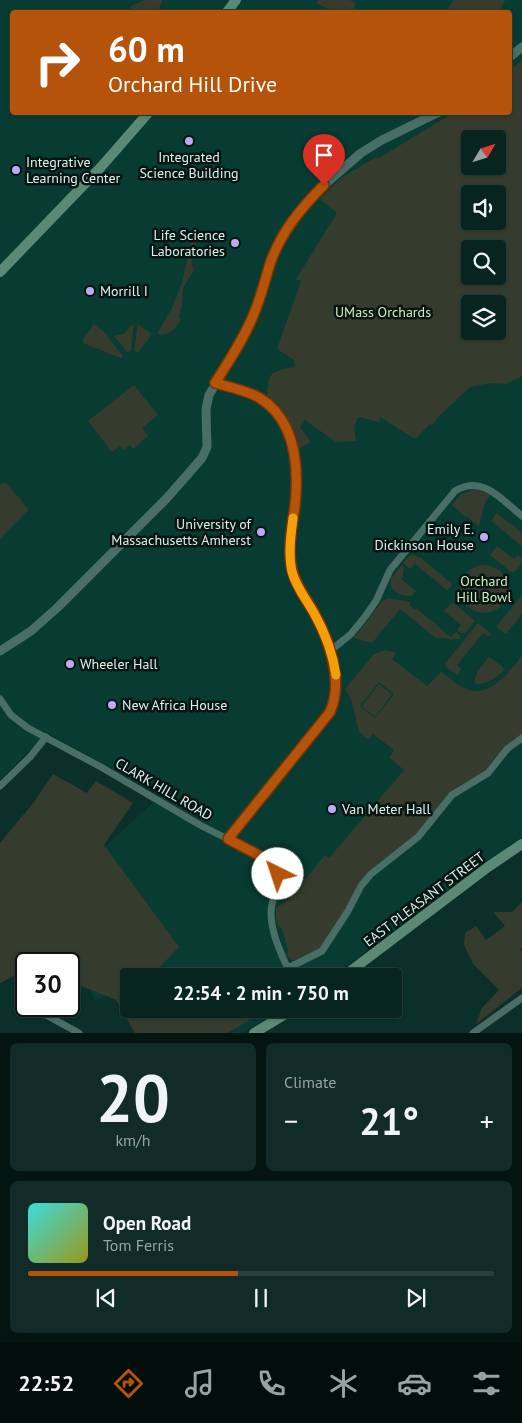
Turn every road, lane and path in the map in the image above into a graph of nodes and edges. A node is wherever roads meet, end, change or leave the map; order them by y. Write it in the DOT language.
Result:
graph roads {
  1 [pos="522,47"];
  2 [pos="512,56"];
  3 [pos="146,115"];
  4 [pos="433,115"];
  5 [pos="0,272"];
  6 [pos="215,383"];
  7 [pos="522,516"];
  8 [pos="0,651"];
  9 [pos="330,651"];
  10 [pos="0,699"];
  11 [pos="46,738"];
  12 [pos="522,738"];
  13 [pos="0,786"];
  14 [pos="228,839"];
  15 [pos="522,844"];
  16 [pos="288,968"];
  17 [pos="355,968"];
  18 [pos="522,998"];
  19 [pos="50,1017"];
  20 [pos="280,1018"];
  21 [pos="259,1032"];
  22 [pos="79,1033"];
  23 [pos="473,1033"];
  1 -- 2 [label="street"];
  3 -- 5 [label="main road"];
  4 -- 6 [label="street"];
  6 -- 8 [label="street"];
  6 -- 9 [label="street"];
  7 -- 9 [label="street"];
  9 -- 14 [label="street"];
  10 -- 11 [label="street, CLARK HILL ROAD"];
  11 -- 13 [label="street"];
  11 -- 14 [label="street, CLARK HILL ROAD"];
  12 -- 16 [label="street"];
  14 -- 16 [label="street, CLARK HILL ROAD"];
  15 -- 17 [label="main road, EAST PLEASANT STREET"];
  18 -- 23 [label="street"];
  19 -- 22 [label="street"];
  20 -- 21 [label="main road"];
}
